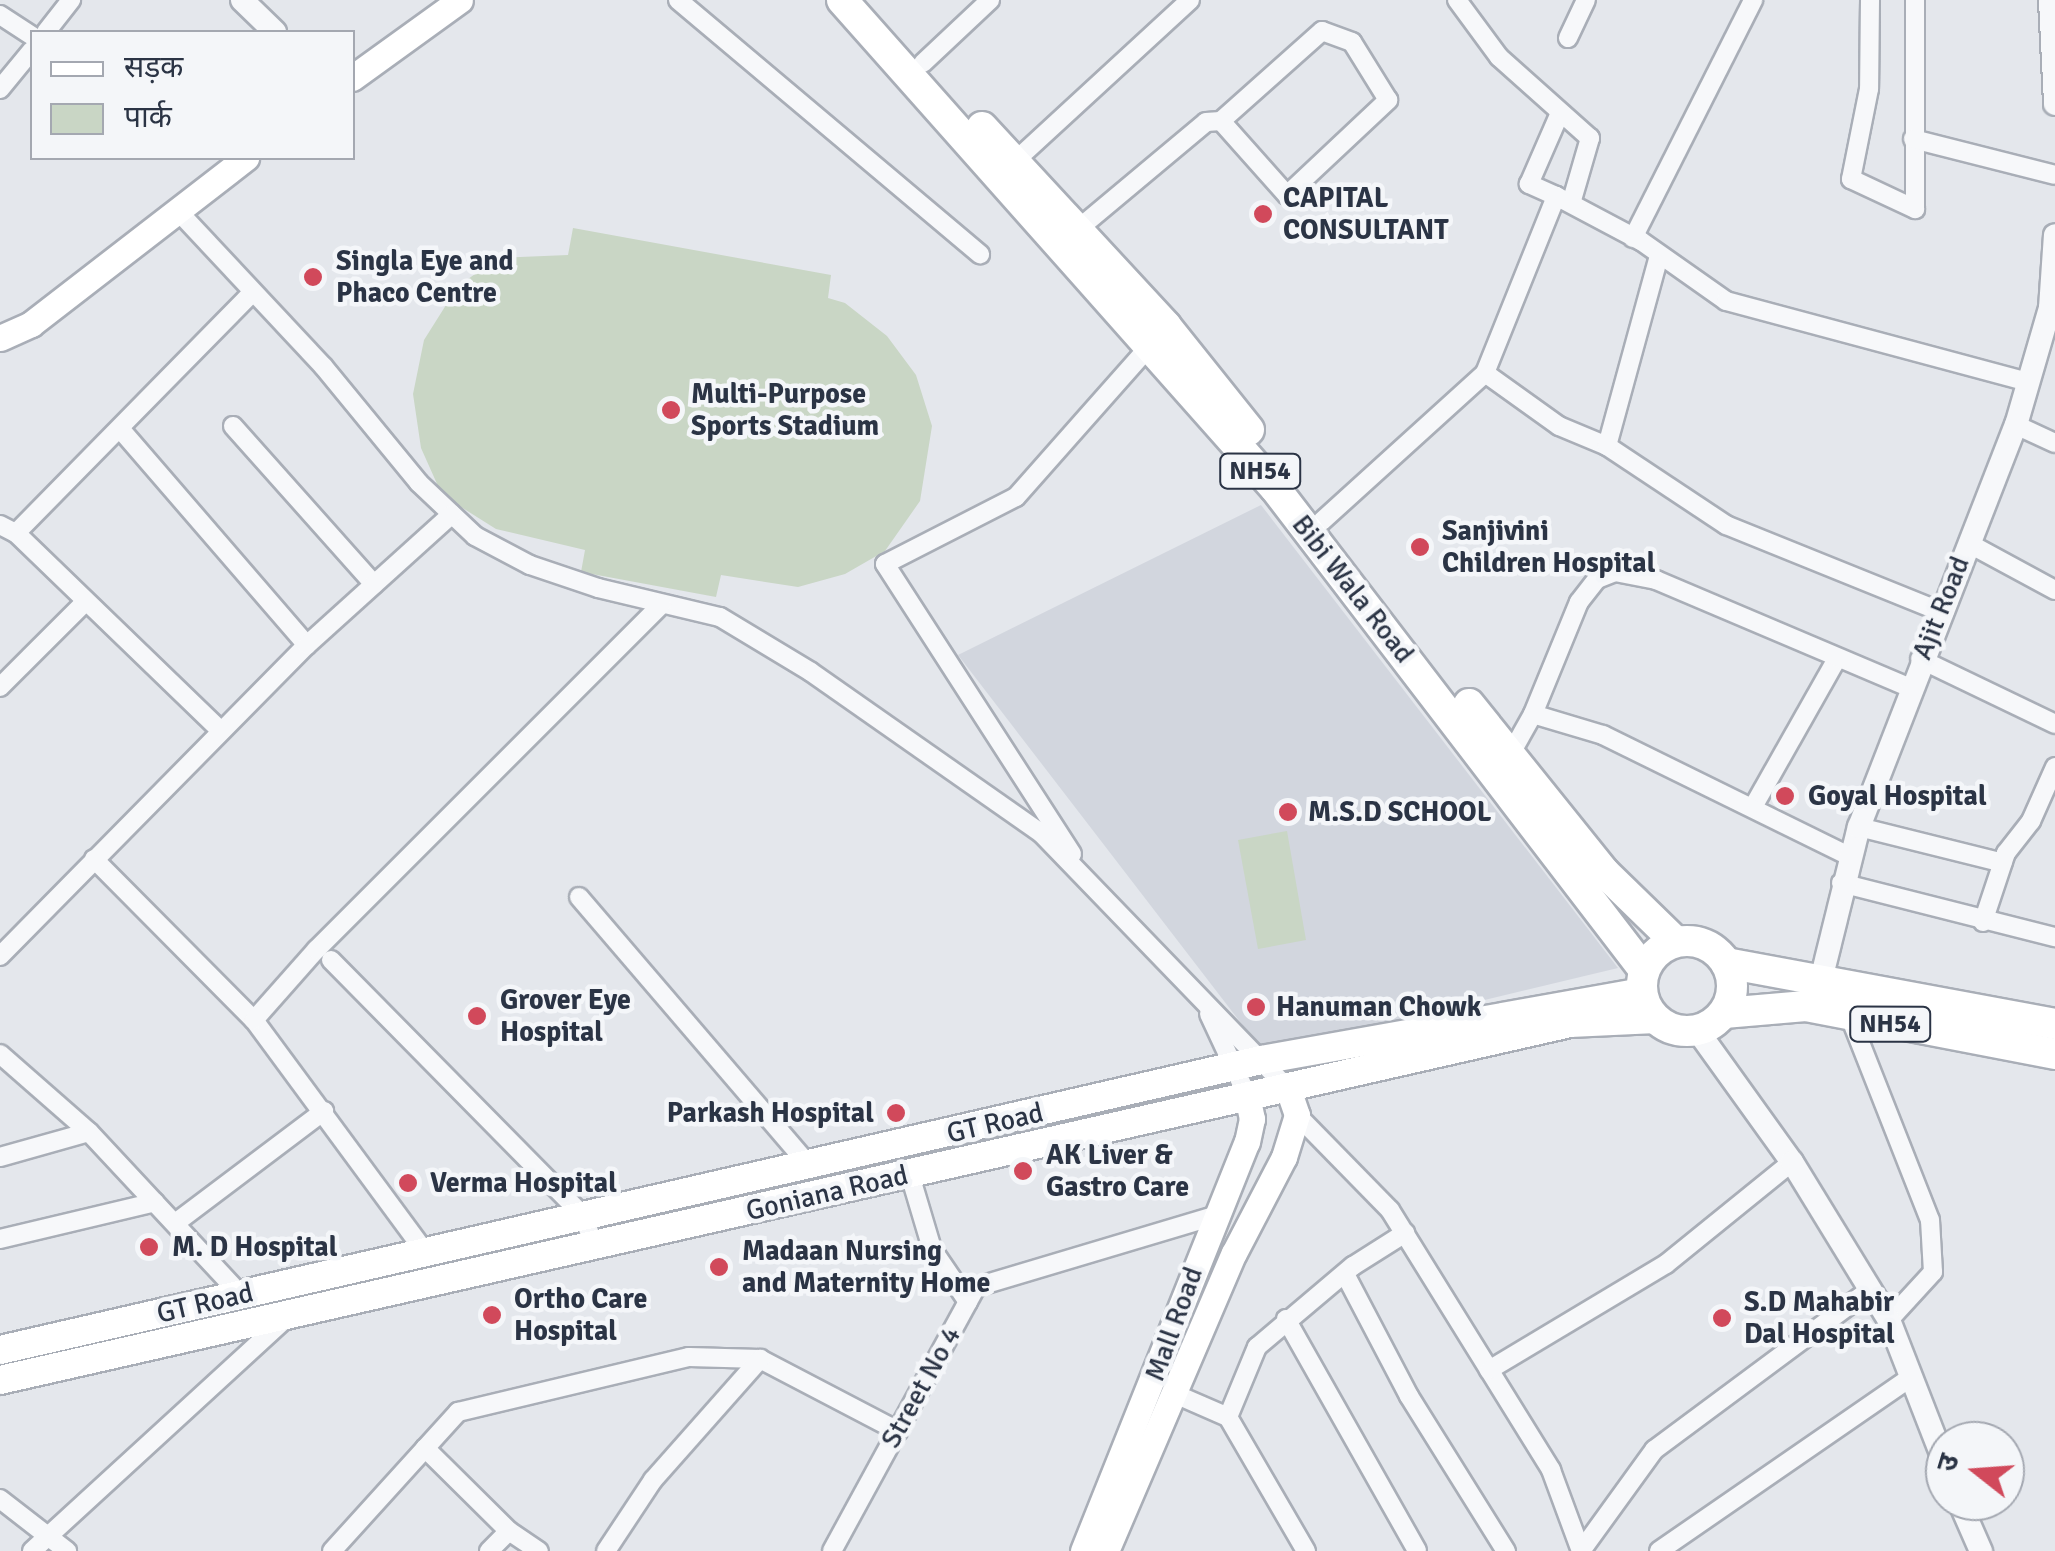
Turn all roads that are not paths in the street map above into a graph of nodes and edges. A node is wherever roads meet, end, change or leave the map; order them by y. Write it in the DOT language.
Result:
graph roads {
  1 [pos="70,0"];
  2 [pos="242,0"];
  3 [pos="460,0"];
  4 [pos="678,0"];
  5 [pos="842,0"];
  6 [pos="864,0"];
  7 [pos="990,0"];
  8 [pos="1190,0"];
  9 [pos="1457,0"];
  10 [pos="1586,0"];
  11 [pos="1753,0"];
  12 [pos="1870,0"];
  13 [pos="1914,0"];
  14 [pos="2050,0"];
  15 [pos="0,15"];
  16 [pos="48,30"];
  17 [pos="273,30"];
  18 [pos="30,35"];
  19 [pos="1568,38"];
  20 [pos="30,52"];
  21 [pos="923,63"];
  22 [pos="355,76"];
  23 [pos="0,89"];
  24 [pos="2055,104"];
  25 [pos="1560,113"];
  26 [pos="1221,121"];
  27 [pos="1914,139"];
  28 [pos="243,160"];
  29 [pos="1014,162"];
  30 [pos="2055,174"];
  31 [pos="1564,198"];
  32 [pos="176,210"];
  33 [pos="1077,230"];
  34 [pos="2055,235"];
  35 [pos="1634,238"];
  36 [pos="980,254"];
  37 [pos="1658,259"];
  38 [pos="252,293"];
  39 [pos="2052,310"];
  40 [pos="1157,336"];
  41 [pos="0,338"];
  42 [pos="1485,373"];
  43 [pos="2029,382"];
  44 [pos="2016,424"];
  45 [pos="233,426"];
  46 [pos="122,431"];
  47 [pos="2055,443"];
  48 [pos="1607,446"];
  49 [pos="452,514"];
  50 [pos="1322,521"];
  51 [pos="8,529"];
  52 [pos="1968,543"];
  53 [pos="374,584"];
  54 [pos="2055,590"];
  55 [pos="83,604"];
  56 [pos="662,604"];
  57 [pos="1940,612"];
  58 [pos="307,646"];
  59 [pos="1920,659"];
  60 [pos="1836,660"];
  61 [pos="0,687"];
  62 [pos="1908,687"];
  63 [pos="1533,714"];
  64 [pos="2055,724"];
  65 [pos="222,731"];
  66 [pos="1510,755"];
  67 [pos="2055,767"];
  68 [pos="1753,807"];
  69 [pos="1859,826"];
  70 [pos="1849,856"];
  71 [pos="94,859"];
  72 [pos="2003,862"];
  73 [pos="1841,883"];
  74 [pos="1095,890"];
  75 [pos="578,897"];
  76 [pos="1983,922"];
  77 [pos="2055,937"];
  78 [pos="1676,942"];
  79 [pos="0,956"];
  80 [pos="331,960"];
  81 [pos="1726,963"];
  82 [pos="1821,980"];
  83 [pos="1647,994"];
  84 [pos="1207,1009"];
  85 [pos="1724,1013"];
  86 [pos="1850,1017"];
  87 [pos="254,1020"];
  88 [pos="2055,1024"];
  89 [pos="1696,1030"];
  90 [pos="0,1054"];
  91 [pos="2055,1054"];
  92 [pos="1261,1060"];
  93 [pos="1231,1070"];
  94 [pos="1288,1088"];
  95 [pos="1248,1095"];
  96 [pos="324,1111"];
  97 [pos="1297,1116"];
  98 [pos="89,1132"];
  99 [pos="0,1156"];
  100 [pos="1792,1162"];
  101 [pos="808,1165"];
  102 [pos="910,1175"];
  103 [pos="155,1202"];
  104 [pos="1217,1215"];
  105 [pos="584,1217"];
  106 [pos="178,1221"];
  107 [pos="1405,1234"];
  108 [pos="0,1239"];
  109 [pos="594,1246"];
  110 [pos="426,1253"];
  111 [pos="1346,1276"];
  112 [pos="1871,1289"];
  113 [pos="241,1295"];
  114 [pos="968,1302"];
  115 [pos="290,1314"];
  116 [pos="1286,1319"];
  117 [pos="1889,1320"];
  118 [pos="0,1350"];
  119 [pos="760,1359"];
  120 [pos="1489,1370"];
  121 [pos="1911,1377"];
  122 [pos="0,1380"];
  123 [pos="1175,1394"];
  124 [pos="1228,1418"];
  125 [pos="1928,1421"];
  126 [pos="898,1432"];
  127 [pos="425,1448"];
  128 [pos="0,1499"];
  129 [pos="9,1517"];
  130 [pos="1969,1521"];
  131 [pos="509,1531"];
  132 [pos="49,1536"];
  133 [pos="340,1549"];
  134 [pos="32,1551"];
  135 [pos="67,1551"];
  136 [pos="489,1551"];
  137 [pos="539,1551"];
  138 [pos="606,1551"];
  139 [pos="832,1551"];
  140 [pos="1083,1551"];
  141 [pos="1106,1551"];
  142 [pos="1306,1551"];
  143 [pos="1417,1551"];
  144 [pos="1506,1551"];
  145 [pos="1581,1551"];
  146 [pos="1659,1551"];
  147 [pos="1982,1551"];
  1 -- 16 [label="street"];
  2 -- 17 [label="street"];
  3 -- 22 [label="main road"];
  4 -- 36 [label="street"];
  5 -- 40 [label="highway, Bibi Wala Road / NH54"];
  6 -- 21 [label="highway, NH54"];
  7 -- 21 [label="street"];
  8 -- 29 [label="street"];
  9 -- 25 [label="street"];
  10 -- 19 [label="street"];
  11 -- 35 [label="street"];
  12 -- 27 [label="street"];
  13 -- 27 [label="street"];
  14 -- 24 [label="street"];
  15 -- 18 [label="street"];
  20 -- 23 [label="street"];
  21 -- 29 [label="highway, NH54"];
  25 -- 31 [label="street"];
  25 -- 31 [label="street"];
  26 -- 26 [label="street"];
  26 -- 33 [label="street"];
  27 -- 30 [label="street"];
  28 -- 32 [label="main road"];
  29 -- 33 [label="highway, NH54"];
  31 -- 35 [label="street"];
  31 -- 42 [label="street"];
  32 -- 38 [label="street"];
  32 -- 41 [label="main road"];
  33 -- 40 [label="highway, NH54"];
  34 -- 39 [label="street, Ajit Road"];
  35 -- 37 [label="street"];
  37 -- 43 [label="street"];
  37 -- 48 [label="street"];
  38 -- 46 [label="street"];
  38 -- 49 [label="street"];
  39 -- 43 [label="street, Ajit Road"];
  40 -- 50 [label="highway, NH54"];
  40 -- 74 [label="street"];
  40 -- 83 [label="highway, Bibi Wala Road / NH54"];
  42 -- 48 [label="street"];
  42 -- 50 [label="street"];
  43 -- 44 [label="street, Ajit Road"];
  44 -- 47 [label="street"];
  44 -- 52 [label="street, Ajit Road"];
  45 -- 53 [label="street"];
  46 -- 51 [label="street"];
  46 -- 58 [label="street"];
  48 -- 57 [label="street"];
  49 -- 53 [label="street"];
  49 -- 56 [label="street"];
  50 -- 66 [label="highway, NH54"];
  51 -- 55 [label="street"];
  52 -- 54 [label="street"];
  52 -- 57 [label="street, Ajit Road"];
  53 -- 58 [label="street"];
  55 -- 61 [label="street"];
  55 -- 65 [label="street"];
  56 -- 74 [label="street"];
  56 -- 87 [label="street"];
  57 -- 59 [label="street, Ajit Road"];
  58 -- 65 [label="street"];
  59 -- 62 [label="street, Ajit Road"];
  59 -- 64 [label="street"];
  60 -- 62 [label="street"];
  60 -- 63 [label="street"];
  60 -- 68 [label="street"];
  62 -- 69 [label="street, Ajit Road"];
  63 -- 66 [label="street"];
  63 -- 68 [label="street"];
  65 -- 71 [label="street"];
  66 -- 78 [label="highway, NH54"];
  67 -- 72 [label="street"];
  68 -- 70 [label="street"];
  69 -- 70 [label="street, Ajit Road"];
  69 -- 72 [label="street"];
  70 -- 73 [label="street, Ajit Road"];
  71 -- 79 [label="street"];
  71 -- 87 [label="street"];
  72 -- 76 [label="street"];
  73 -- 76 [label="street"];
  73 -- 82 [label="street, Ajit Road"];
  74 -- 84 [label="street"];
  75 -- 101 [label="street"];
  76 -- 77 [label="street"];
  78 -- 81 [label="highway, NH54"];
  78 -- 83 [label="highway"];
  80 -- 105 [label="street"];
  81 -- 82 [label="highway, NH54"];
  81 -- 85 [label="highway"];
  82 -- 88 [label="highway, NH54"];
  83 -- 89 [label="highway"];
  83 -- 92 [label="main road, GT Road"];
  83 -- 94 [label="main road, Goniana Road"];
  84 -- 92 [label="street"];
  84 -- 93 [label="street"];
  85 -- 86 [label="highway, NH54"];
  85 -- 89 [label="highway, NH54"];
  86 -- 91 [label="highway, NH54"];
  86 -- 117 [label="street"];
  87 -- 96 [label="street"];
  89 -- 100 [label="street"];
  90 -- 98 [label="street"];
  92 -- 93 [label="main road, GT Road"];
  92 -- 94 [label="street"];
  93 -- 95 [label="street"];
  93 -- 101 [label="main road, GT Road"];
  94 -- 95 [label="main road, Goniana Road"];
  94 -- 97 [label="main road"];
  95 -- 102 [label="main road, Goniana Road"];
  95 -- 104 [label="main road, Mall Road"];
  96 -- 106 [label="street"];
  96 -- 110 [label="street"];
  97 -- 107 [label="street"];
  97 -- 123 [label="main road, Mall Road"];
  98 -- 99 [label="street"];
  98 -- 103 [label="street"];
  100 -- 112 [label="street"];
  100 -- 120 [label="street"];
  101 -- 105 [label="main road, GT Road"];
  102 -- 109 [label="main road, Goniana Road"];
  102 -- 114 [label="street"];
  103 -- 106 [label="street"];
  103 -- 108 [label="street"];
  104 -- 114 [label="street, Street No 4"];
  104 -- 140 [label="main road, Mall Road"];
  105 -- 109 [label="street"];
  105 -- 110 [label="main road, GT Road"];
  106 -- 113 [label="street"];
  107 -- 111 [label="street"];
  107 -- 120 [label="street"];
  109 -- 115 [label="main road, Goniana Road"];
  110 -- 113 [label="main road, GT Road"];
  111 -- 116 [label="street"];
  111 -- 144 [label="street"];
  112 -- 117 [label="street"];
  112 -- 145 [label="street"];
  113 -- 118 [label="main road, GT Road"];
  114 -- 126 [label="street, Street No 4"];
  115 -- 122 [label="main road, Goniana Road"];
  115 -- 132 [label="street"];
  116 -- 124 [label="street"];
  116 -- 143 [label="street"];
  117 -- 121 [label="street"];
  119 -- 126 [label="street"];
  119 -- 127 [label="street"];
  119 -- 138 [label="street"];
  120 -- 145 [label="street"];
  121 -- 125 [label="street"];
  121 -- 146 [label="street"];
  123 -- 124 [label="street"];
  123 -- 141 [label="main road, Mall Road"];
  124 -- 142 [label="street"];
  126 -- 139 [label="street, Street No 4"];
  127 -- 131 [label="street"];
  127 -- 133 [label="street"];
  128 -- 129 [label="street"];
  129 -- 132 [label="street"];
  130 -- 147 [label="street"];
  131 -- 136 [label="street"];
  131 -- 137 [label="street"];
  132 -- 134 [label="street"];
  132 -- 135 [label="street"];
}
